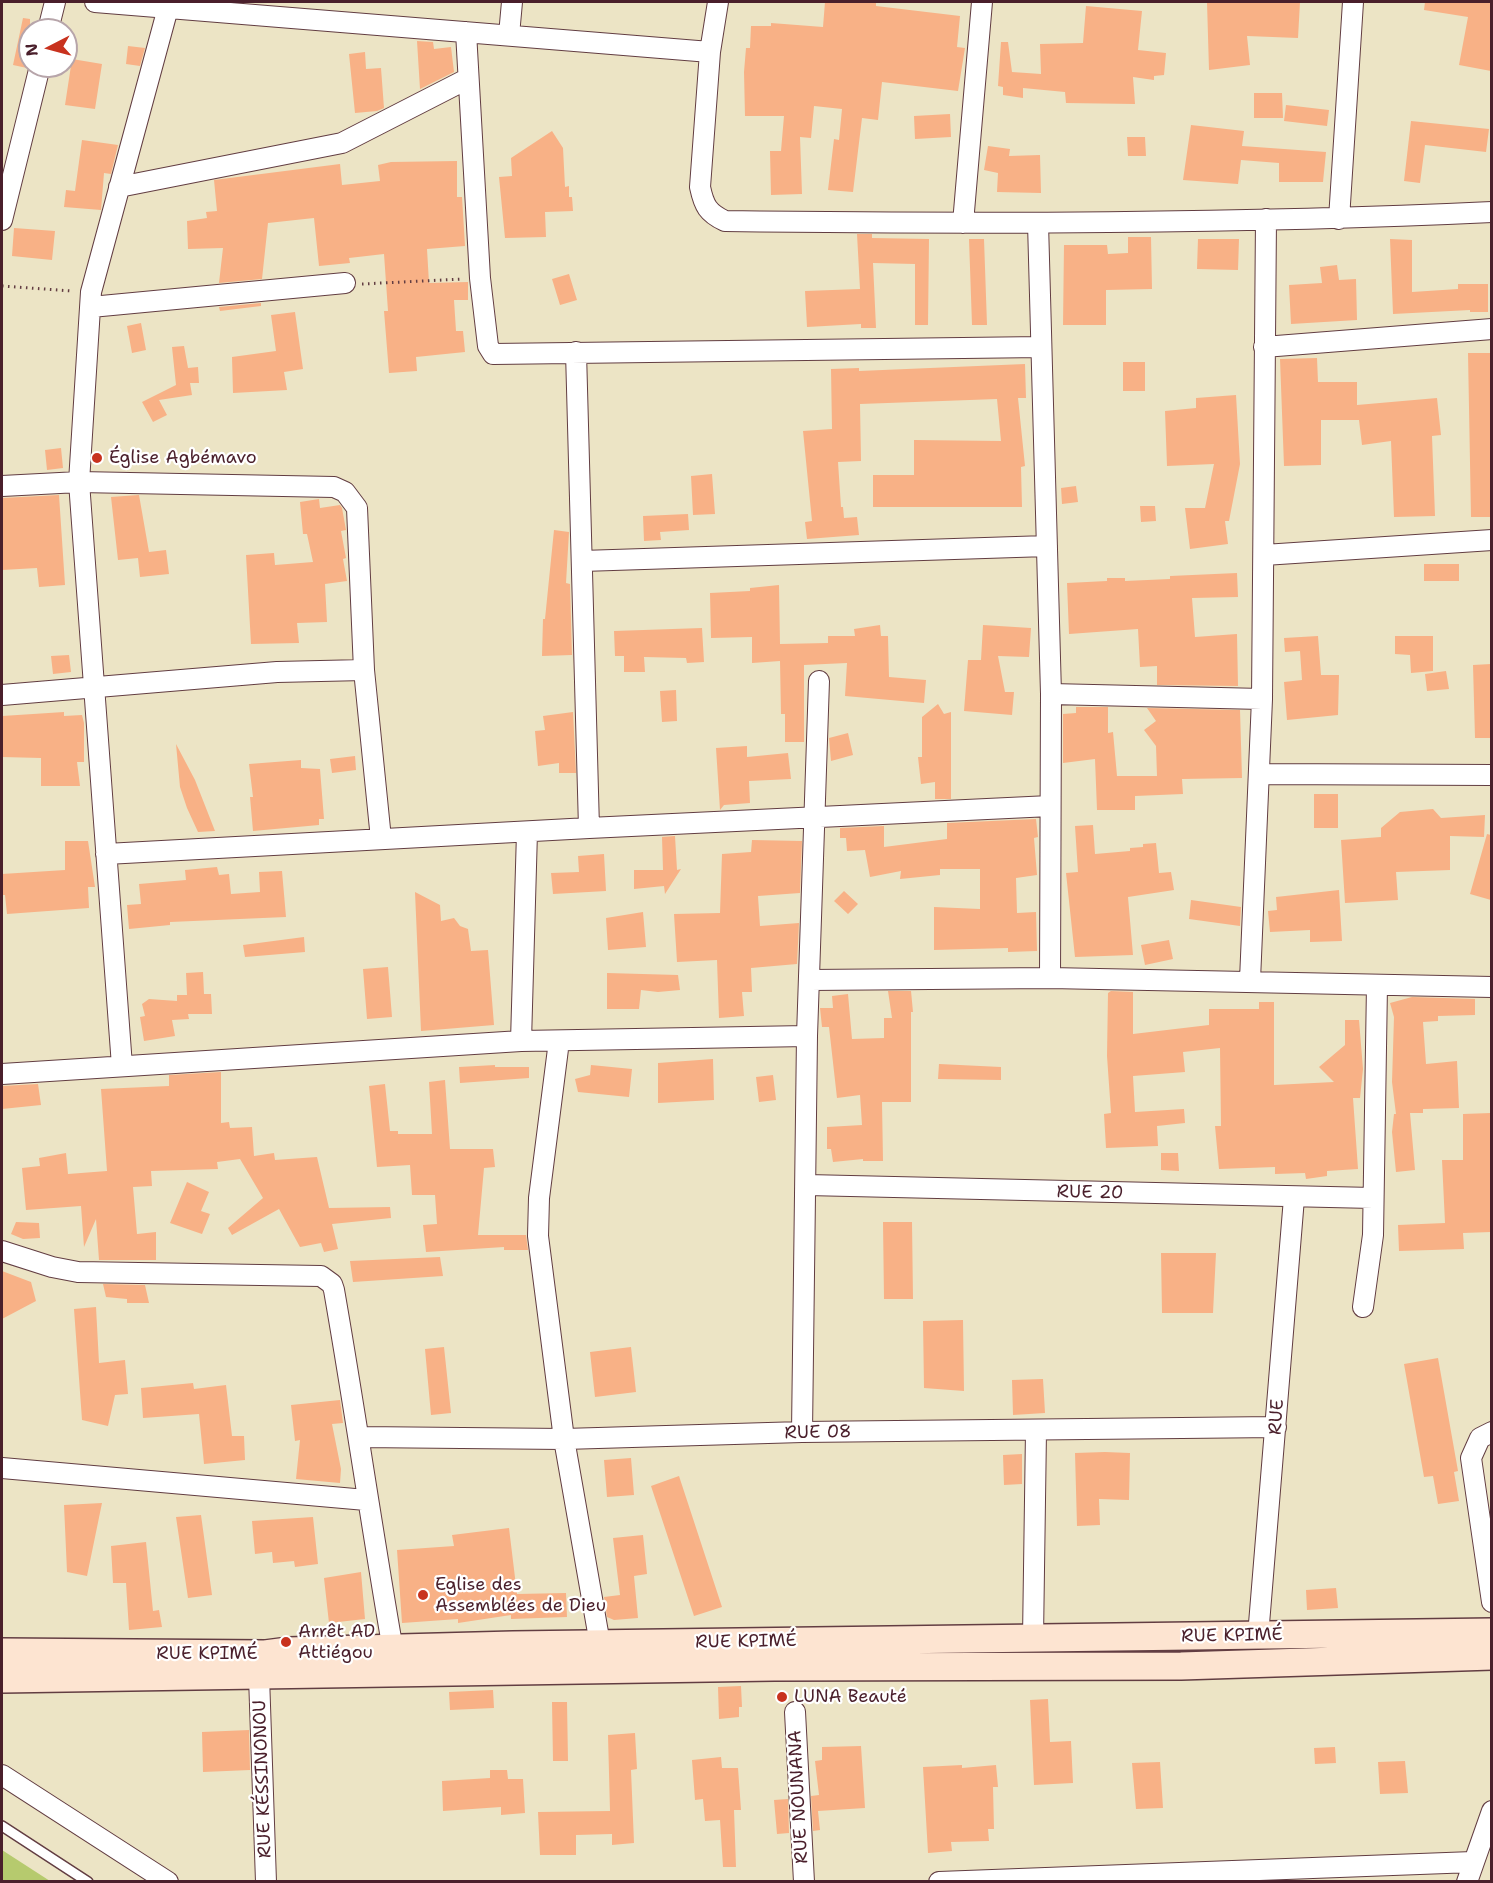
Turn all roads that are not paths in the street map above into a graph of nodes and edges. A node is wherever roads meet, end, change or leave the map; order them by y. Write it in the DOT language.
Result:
graph roads {
  1 [pos="56,2"];
  2 [pos="95,2"];
  3 [pos="512,2"];
  4 [pos="718,2"];
  5 [pos="982,2"];
  6 [pos="1353,2"];
  7 [pos="168,8"];
  8 [pos="293,9"];
  9 [pos="51,18"];
  10 [pos="466,32"];
  11 [pos="509,35"];
  12 [pos="710,52"];
  13 [pos="37,78"];
  14 [pos="467,79"];
  15 [pos="119,187"];
  16 [pos="1491,212"];
  17 [pos="1266,219"];
  18 [pos="1339,219"];
  19 [pos="2,220"];
  20 [pos="1038,223"];
  21 [pos="963,224"];
  22 [pos="345,283"];
  23 [pos="91,300"];
  24 [pos="1491,330"];
  25 [pos="1264,346"];
  26 [pos="1041,347"];
  27 [pos="576,352"];
  28 [pos="79,482"];
  29 [pos="2,486"];
  30 [pos="1491,540"];
  31 [pos="1047,546"];
  32 [pos="1264,555"];
  33 [pos="582,561"];
  34 [pos="364,670"];
  35 [pos="819,681"];
  36 [pos="94,687"];
  37 [pos="1051,694"];
  38 [pos="2,695"];
  39 [pos="1262,699"];
  40 [pos="1259,774"];
  41 [pos="1491,775"];
  42 [pos="1050,806"];
  43 [pos="816,818"];
  44 [pos="589,828"];
  45 [pos="526,832"];
  46 [pos="381,839"];
  47 [pos="106,854"];
  48 [pos="1050,978"];
  49 [pos="810,980"];
  50 [pos="1251,980"];
  51 [pos="1377,986"];
  52 [pos="1491,987"];
  53 [pos="807,1036"];
  54 [pos="521,1041"];
  55 [pos="559,1041"];
  56 [pos="122,1066"];
  57 [pos="2,1074"];
  58 [pos="807,1185"];
  59 [pos="1294,1198"];
  60 [pos="1372,1198"];
  61 [pos="2,1251"];
  62 [pos="1363,1307"];
  63 [pos="1276,1427"];
  64 [pos="1036,1431"];
  65 [pos="802,1432"];
  66 [pos="1491,1432"];
  67 [pos="360,1437"];
  68 [pos="564,1439"];
  69 [pos="2,1468"];
  70 [pos="366,1500"];
  71 [pos="1491,1602"];
  72 [pos="1491,1632"];
  73 [pos="1258,1636"];
  74 [pos="1033,1638"];
  75 [pos="600,1644"];
  76 [pos="393,1650"];
  77 [pos="2,1652"];
  78 [pos="1491,1656"];
  79 [pos="259,1676"];
  80 [pos="2,1679"];
  81 [pos="795,1712"];
  82 [pos="2,1775"];
  83 [pos="1491,1811"];
  84 [pos="2,1826"];
  85 [pos="1473,1862"];
  86 [pos="1028,1880"];
  87 [pos="88,1881"];
  88 [pos="168,1881"];
  89 [pos="266,1881"];
  90 [pos="804,1881"];
  91 [pos="939,1881"];
  92 [pos="1467,1881"];
  1 -- 9 [label="street"];
  2 -- 7 [label="street"];
  3 -- 11 [label="street"];
  4 -- 12 [label="street"];
  5 -- 21 [label="street"];
  6 -- 18 [label="street"];
  7 -- 8 [label="street"];
  7 -- 15 [label="street"];
  8 -- 10 [label="street"];
  10 -- 11 [label="street"];
  10 -- 14 [label="street"];
  11 -- 12 [label="street"];
  12 -- 21 [label="street"];
  13 -- 19 [label="street"];
  14 -- 15 [label="street"];
  14 -- 27 [label="street"];
  15 -- 23 [label="street"];
  16 -- 18 [label="street"];
  17 -- 18 [label="street"];
  17 -- 20 [label="street"];
  17 -- 25 [label="street"];
  20 -- 21 [label="street"];
  20 -- 26 [label="street"];
  22 -- 23 [label="street"];
  23 -- 28 [label="street"];
  24 -- 25 [label="street"];
  25 -- 32 [label="street"];
  26 -- 27 [label="street"];
  26 -- 31 [label="street"];
  27 -- 33 [label="street"];
  28 -- 29 [label="street"];
  28 -- 34 [label="street"];
  28 -- 36 [label="street"];
  30 -- 32 [label="street"];
  31 -- 33 [label="street"];
  31 -- 37 [label="street"];
  32 -- 39 [label="street"];
  33 -- 44 [label="street"];
  34 -- 36 [label="street"];
  34 -- 46 [label="street"];
  35 -- 43 [label="street"];
  36 -- 38 [label="street"];
  36 -- 47 [label="street"];
  37 -- 39 [label="street"];
  37 -- 42 [label="street"];
  39 -- 40 [label="street"];
  40 -- 41 [label="street"];
  40 -- 50 [label="street"];
  42 -- 43 [label="street"];
  42 -- 48 [label="street"];
  43 -- 44 [label="street"];
  43 -- 49 [label="street"];
  44 -- 45 [label="street"];
  45 -- 46 [label="street"];
  45 -- 54 [label="street"];
  46 -- 47 [label="street"];
  47 -- 56 [label="street"];
  48 -- 49 [label="street"];
  48 -- 50 [label="street"];
  49 -- 53 [label="street"];
  50 -- 51 [label="street"];
  51 -- 52 [label="street"];
  51 -- 60 [label="street"];
  53 -- 55 [label="street"];
  53 -- 58 [label="street"];
  54 -- 55 [label="street"];
  54 -- 56 [label="street"];
  55 -- 68 [label="street"];
  56 -- 57 [label="street"];
  58 -- 59 [label="street, RUE 20"];
  58 -- 65 [label="street"];
  59 -- 60 [label="street, RUE 20"];
  59 -- 63 [label="street, RUE"];
  60 -- 62 [label="street"];
  61 -- 67 [label="street"];
  63 -- 64 [label="street, RUE 08"];
  63 -- 73 [label="street, RUE"];
  64 -- 65 [label="street, RUE 08"];
  64 -- 74 [label="street"];
  65 -- 68 [label="street, RUE 08"];
  66 -- 71 [label="street"];
  67 -- 68 [label="street, RUE 08"];
  67 -- 70 [label="street"];
  68 -- 75 [label="street"];
  69 -- 70 [label="street"];
  70 -- 76 [label="street"];
  72 -- 73 [label="main road, RUE KPIMÉ"];
  73 -- 74 [label="main road, RUE KPIMÉ"];
  74 -- 75 [label="main road, RUE KPIMÉ"];
  75 -- 76 [label="main road, RUE KPIMÉ"];
  76 -- 77 [label="main road, RUE KPIMÉ"];
  78 -- 79 [label="main road, RUE KPIMÉ"];
  79 -- 80 [label="main road, RUE KPIMÉ"];
  79 -- 89 [label="street, RUE KÉSSINONOU"];
  81 -- 90 [label="street, RUE NOUNANA"];
  82 -- 88 [label="street"];
  83 -- 85 [label="street"];
  84 -- 87 [label="lane"];
  85 -- 86 [label="street"];
  85 -- 92 [label="street"];
  86 -- 91 [label="street"];
}
